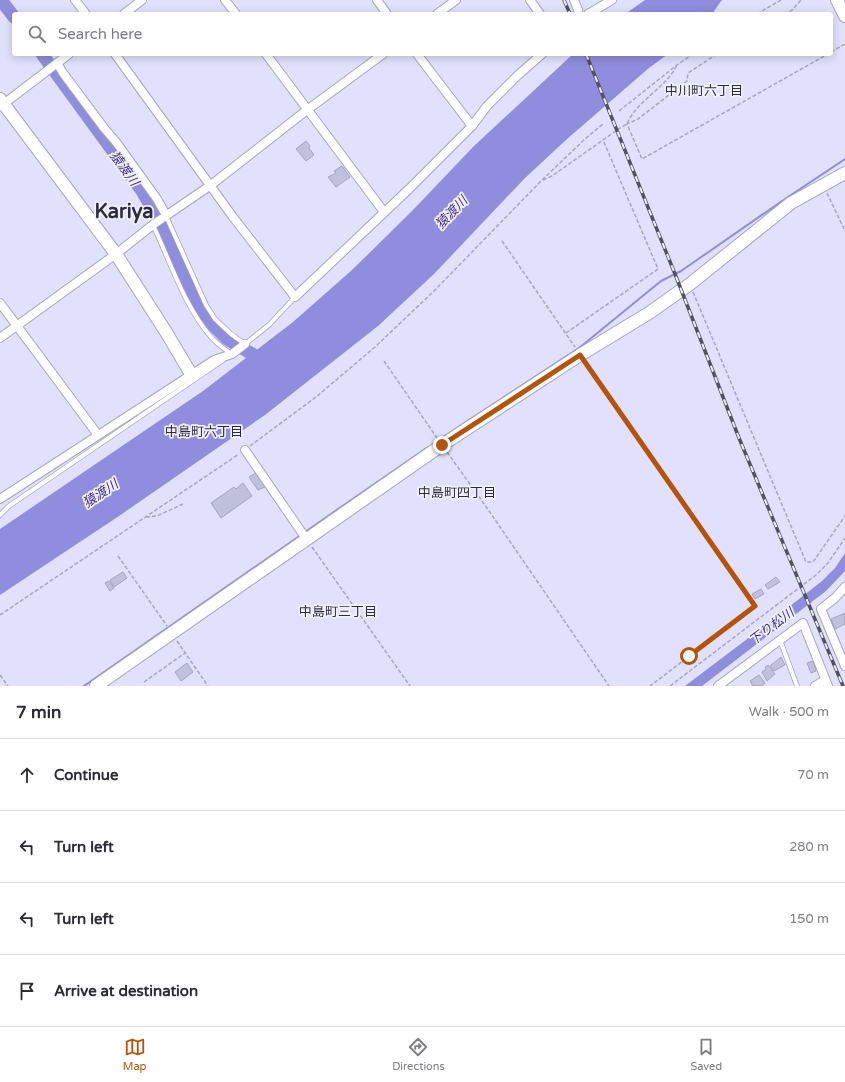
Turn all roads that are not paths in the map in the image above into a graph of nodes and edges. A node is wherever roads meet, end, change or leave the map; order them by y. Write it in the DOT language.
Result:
graph roads {
  1 [pos="75,0"];
  2 [pos="142,0"];
  3 [pos="225,0"];
  4 [pos="377,0"];
  5 [pos="456,0"];
  6 [pos="530,0"];
  7 [pos="574,0"];
  8 [pos="612,0"];
  9 [pos="837,0"];
  10 [pos="578,10"];
  11 [pos="84,12"];
  12 [pos="127,12"];
  13 [pos="234,12"];
  14 [pos="386,12"];
  15 [pos="440,12"];
  16 [pos="539,12"];
  17 [pos="591,12"];
  18 [pos="845,16"];
  19 [pos="67,56"];
  20 [pos="116,56"];
  21 [pos="267,56"];
  22 [pos="380,56"];
  23 [pos="419,56"];
  24 [pos="540,56"];
  25 [pos="57,63"];
  26 [pos="1,103"];
  27 [pos="307,110"];
  28 [pos="472,126"];
  29 [pos="845,173"];
  30 [pos="211,185"];
  31 [pos="384,212"];
  32 [pos="166,215"];
  33 [pos="153,224"];
  34 [pos="116,254"];
  35 [pos="295,297"];
  36 [pos="0,303"];
  37 [pos="16,326"];
  38 [pos="0,338"];
  39 [pos="246,344"];
  40 [pos="232,354"];
  41 [pos="191,374"];
  42 [pos="98,435"];
  43 [pos="245,450"];
  44 [pos="0,499"];
  45 [pos="0,516"];
  46 [pos="306,539"];
  47 [pos="845,587"];
  48 [pos="780,640"];
  49 [pos="845,666"];
  50 [pos="827,683"];
  51 [pos="96,686"];
  52 [pos="718,686"];
  53 [pos="797,686"];
  54 [pos="815,686"];
  1 -- 11 [label="street"];
  2 -- 12 [label="street"];
  3 -- 13 [label="street"];
  4 -- 14 [label="street"];
  5 -- 15 [label="street"];
  6 -- 16 [label="street"];
  7 -- 10 [label="street"];
  8 -- 17 [label="street"];
  9 -- 18 [label="street"];
  19 -- 25 [label="street"];
  20 -- 30 [label="street"];
  21 -- 27 [label="street"];
  22 -- 27 [label="street"];
  23 -- 28 [label="street"];
  24 -- 28 [label="street"];
  25 -- 26 [label="street"];
  25 -- 32 [label="street"];
  26 -- 34 [label="street"];
  27 -- 30 [label="street"];
  27 -- 31 [label="street"];
  28 -- 31 [label="street"];
  29 -- 46 [label="street"];
  30 -- 32 [label="street"];
  30 -- 35 [label="street"];
  31 -- 35 [label="street"];
  32 -- 33 [label="street"];
  32 -- 39 [label="lane"];
  33 -- 34 [label="street"];
  33 -- 40 [label="lane"];
  34 -- 37 [label="street"];
  34 -- 41 [label="street"];
  35 -- 39 [label="lane"];
  36 -- 37 [label="street"];
  37 -- 38 [label="street"];
  37 -- 42 [label="street"];
  39 -- 40 [label="street"];
  40 -- 41 [label="street"];
  40 -- 45 [label="lane"];
  41 -- 42 [label="street"];
  42 -- 44 [label="street"];
  43 -- 46 [label="street"];
  46 -- 51 [label="street"];
  47 -- 49 [label="street"];
  48 -- 50 [label="street"];
  48 -- 52 [label="street"];
  48 -- 53 [label="lane"];
  50 -- 54 [label="street"];
}
